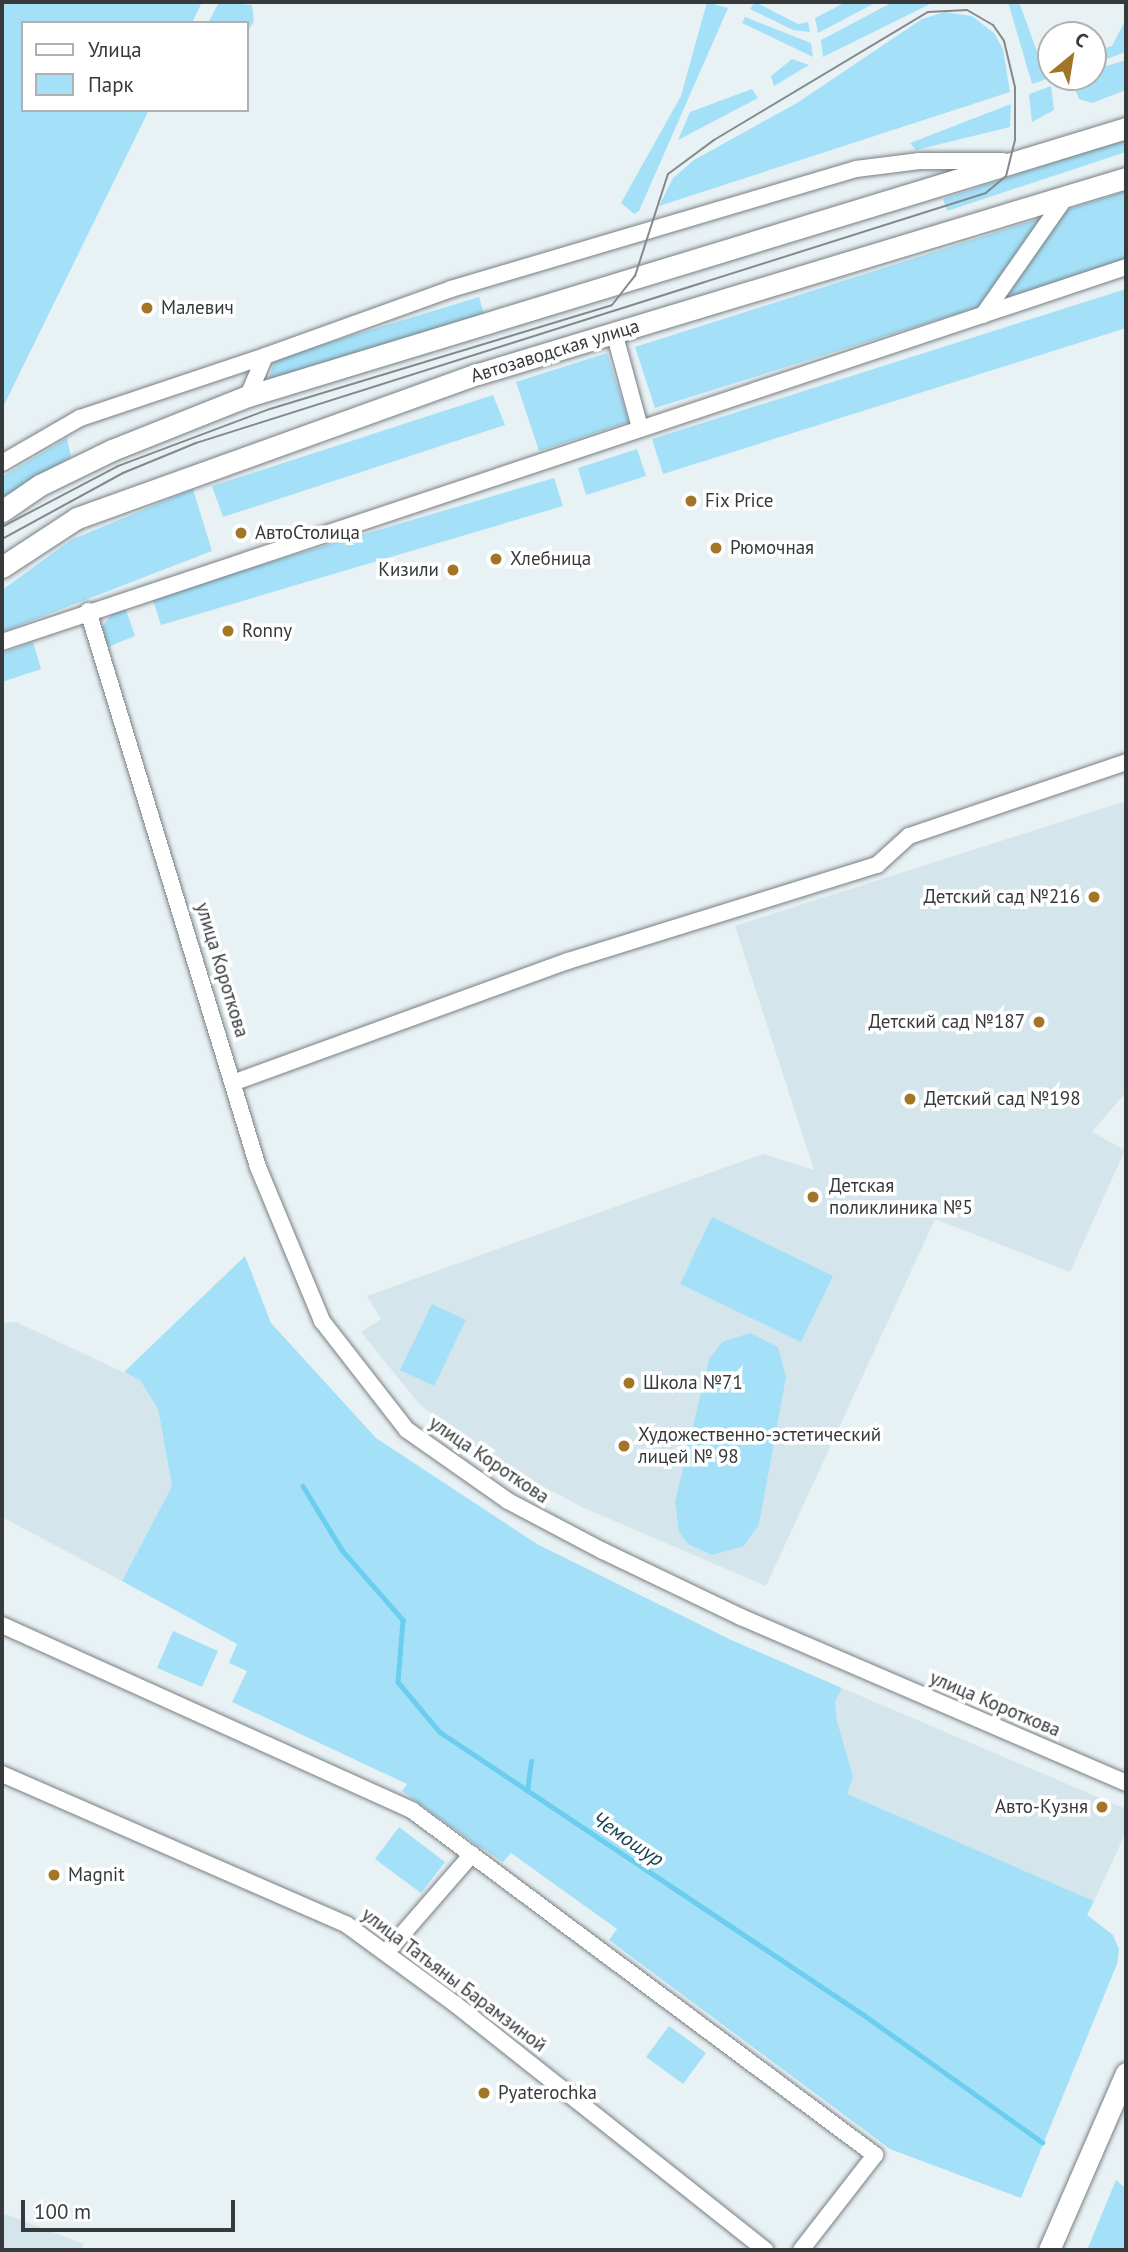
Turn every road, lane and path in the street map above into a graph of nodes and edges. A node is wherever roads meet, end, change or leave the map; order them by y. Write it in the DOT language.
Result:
graph roads {
  1 [pos="1126,128"];
  2 [pos="1019,161"];
  3 [pos="1126,178"];
  4 [pos="1065,198"];
  5 [pos="1126,267"];
  6 [pos="983,315"];
  7 [pos="614,332"];
  8 [pos="265,356"];
  9 [pos="248,396"];
  10 [pos="640,428"];
  11 [pos="2,463"];
  12 [pos="2,510"];
  13 [pos="2,567"];
  14 [pos="88,611"];
  15 [pos="2,642"];
  16 [pos="1126,762"];
  17 [pos="235,1082"];
  18 [pos="2,1625"];
  19 [pos="2,1774"];
  20 [pos="1126,1783"];
  21 [pos="472,1854"];
  22 [pos="386,1953"];
  23 [pos="1126,2073"];
  24 [pos="765,2250"];
  25 [pos="801,2250"];
  26 [pos="1049,2250"];
  1 -- 2 [label="main road"];
  2 -- 8 [label="street"];
  2 -- 9 [label="main road"];
  3 -- 4 [label="main road, Автозаводская улица"];
  4 -- 6 [label="street"];
  4 -- 7 [label="main road, Автозаводская улица"];
  5 -- 6 [label="street"];
  6 -- 10 [label="street"];
  7 -- 10 [label="street"];
  7 -- 13 [label="main road, Автозаводская улица"];
  8 -- 9 [label="street"];
  8 -- 11 [label="street"];
  9 -- 12 [label="main road"];
  10 -- 14 [label="street"];
  14 -- 15 [label="street"];
  14 -- 17 [label="street, улица Короткова"];
  16 -- 17 [label="street"];
  17 -- 20 [label="street, улица Короткова"];
  18 -- 21 [label="street"];
  19 -- 22 [label="street, улица Татьяны Барамзиной"];
  21 -- 22 [label="street"];
  21 -- 25 [label="street"];
  22 -- 24 [label="street, улица Татьяны Барамзиной"];
  23 -- 26 [label="main road"];
}
